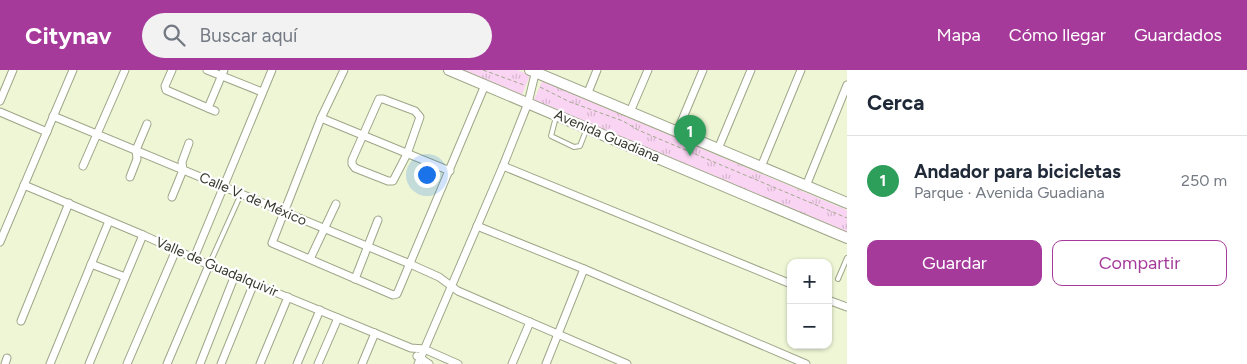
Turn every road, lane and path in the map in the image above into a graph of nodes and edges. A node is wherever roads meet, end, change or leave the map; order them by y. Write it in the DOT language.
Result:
graph roads {
  1 [pos="13,70"];
  2 [pos="73,70"];
  3 [pos="125,70"];
  4 [pos="172,70"];
  5 [pos="207,70"];
  6 [pos="272,70"];
  7 [pos="344,70"];
  8 [pos="449,70"];
  9 [pos="484,70"];
  10 [pos="597,70"];
  11 [pos="648,70"];
  12 [pos="703,70"];
  13 [pos="751,70"];
  14 [pos="801,70"];
  15 [pos="534,71"];
  16 [pos="223,73"];
  17 [pos="485,85"];
  18 [pos="532,85"];
  19 [pos="847,85"];
  20 [pos="262,92"];
  21 [pos="587,95"];
  22 [pos="0,101"];
  23 [pos="528,103"];
  24 [pos="0,112"];
  25 [pos="630,112"];
  26 [pos="556,115"];
  27 [pos="53,116"];
  28 [pos="322,118"];
  29 [pos="147,124"];
  30 [pos="587,128"];
  31 [pos="47,132"];
  32 [pos="677,132"];
  33 [pos="96,134"];
  34 [pos="363,135"];
  35 [pos="189,143"];
  36 [pos="718,149"];
  37 [pos="136,150"];
  38 [pos="407,154"];
  39 [pos="83,166"];
  40 [pos="503,166"];
  41 [pos="761,167"];
  42 [pos="183,170"];
  43 [pos="450,171"];
  44 [pos="130,176"];
  45 [pos="24,185"];
  46 [pos="222,186"];
  47 [pos="806,186"];
  48 [pos="241,194"];
  49 [pos="172,197"];
  50 [pos="847,202"];
  51 [pos="69,203"];
  52 [pos="336,204"];
  53 [pos="284,213"];
  54 [pos="847,218"];
  55 [pos="378,220"];
  56 [pos="109,221"];
  57 [pos="477,226"];
  58 [pos="324,229"];
  59 [pos="143,235"];
  60 [pos="847,238"];
  61 [pos="0,242"];
  62 [pos="367,246"];
  63 [pos="176,250"];
  64 [pos="194,258"];
  65 [pos="847,258"];
  66 [pos="310,259"];
  67 [pos="91,264"];
  68 [pos="410,264"];
  69 [pos="209,265"];
  70 [pos="584,269"];
  71 [pos="235,275"];
  72 [pos="125,277"];
  73 [pos="356,279"];
  74 [pos="838,279"];
  75 [pos="787,282"];
  76 [pos="254,283"];
  77 [pos="451,285"];
  78 [pos="288,297"];
  79 [pos="832,301"];
  80 [pos="847,307"];
  81 [pos="320,310"];
  82 [pos="338,318"];
  83 [pos="21,321"];
  84 [pos="530,322"];
  85 [pos="375,333"];
  86 [pos="557,334"];
  87 [pos="411,348"];
  88 [pos="424,350"];
  89 [pos="419,362"];
  90 [pos="50,364"];
  91 [pos="89,364"];
  92 [pos="127,364"];
  93 [pos="167,364"];
  94 [pos="200,364"];
  95 [pos="221,364"];
  96 [pos="260,364"];
  97 [pos="297,364"];
  98 [pos="318,364"];
  99 [pos="362,364"];
  100 [pos="428,364"];
  101 [pos="458,364"];
  102 [pos="512,364"];
  103 [pos="546,364"];
  104 [pos="627,364"];
  105 [pos="806,364"];
  1 -- 22 [label="street"];
  2 -- 27 [label="street"];
  3 -- 33 [label="street"];
  4 -- 16 [label="street"];
  5 -- 16 [label="street"];
  6 -- 20 [label="street"];
  7 -- 28 [label="street"];
  8 -- 17 [label="street, Avenida Guadiana"];
  9 -- 18 [label="path"];
  10 -- 21 [label="street"];
  11 -- 25 [label="street"];
  12 -- 32 [label="street"];
  13 -- 36 [label="street"];
  14 -- 41 [label="street"];
  15 -- 18 [label="street"];
  15 -- 21 [label="street"];
  16 -- 20 [label="street"];
  17 -- 23 [label="street, Avenida Guadiana"];
  17 -- 43 [label="street"];
  18 -- 23 [label="street"];
  18 -- 54 [label="path"];
  19 -- 47 [label="street"];
  20 -- 46 [label="street"];
  21 -- 25 [label="street"];
  23 -- 26 [label="street, Avenida Guadiana"];
  23 -- 40 [label="street"];
  24 -- 31 [label="street"];
  25 -- 32 [label="street"];
  26 -- 30 [label="street, Avenida Guadiana"];
  26 -- 30 [label="lane"];
  27 -- 31 [label="street"];
  27 -- 33 [label="street, Calle V. de México"];
  28 -- 34 [label="street"];
  28 -- 53 [label="street"];
  29 -- 37 [label="street"];
  30 -- 60 [label="street, Avenida Guadiana"];
  31 -- 45 [label="street"];
  32 -- 36 [label="street"];
  33 -- 37 [label="street, Calle V. de México"];
  33 -- 39 [label="street"];
  34 -- 38 [label="street"];
  34 -- 38 [label="street"];
  34 -- 38 [label="street"];
  35 -- 42 [label="street"];
  36 -- 41 [label="street"];
  37 -- 42 [label="street, Calle V. de México"];
  37 -- 44 [label="street"];
  38 -- 43 [label="street"];
  40 -- 57 [label="street"];
  40 -- 75 [label="street"];
  41 -- 47 [label="street"];
  42 -- 46 [label="street, Calle V. de México"];
  42 -- 49 [label="street"];
  43 -- 68 [label="street"];
  45 -- 51 [label="street, Valle de Guadalquivir"];
  45 -- 61 [label="street"];
  46 -- 48 [label="street, Calle V. de México"];
  46 -- 64 [label="street"];
  47 -- 50 [label="street"];
  48 -- 53 [label="street, Calle V. de México"];
  48 -- 69 [label="lane"];
  51 -- 56 [label="street, Valle de Guadalquivir"];
  51 -- 83 [label="street"];
  52 -- 58 [label="street"];
  53 -- 58 [label="street, Calle V. de México"];
  53 -- 66 [label="street"];
  55 -- 62 [label="street"];
  56 -- 59 [label="street, Valle de Guadalquivir"];
  56 -- 67 [label="street"];
  57 -- 70 [label="street"];
  57 -- 77 [label="street"];
  58 -- 62 [label="street, Calle V. de México"];
  58 -- 66 [label="street"];
  59 -- 63 [label="street, Valle de Guadalquivir"];
  59 -- 72 [label="street"];
  62 -- 68 [label="street, Calle V. de México"];
  62 -- 73 [label="street"];
  63 -- 64 [label="street, Valle de Guadalquivir"];
  63 -- 92 [label="street"];
  64 -- 69 [label="street, Valle de Guadalquivir"];
  65 -- 74 [label="lane"];
  66 -- 73 [label="street"];
  67 -- 72 [label="street"];
  67 -- 90 [label="street"];
  68 -- 73 [label="street"];
  68 -- 77 [label="street, Calle V. de México"];
  69 -- 71 [label="street, Valle de Guadalquivir"];
  69 -- 93 [label="street"];
  70 -- 86 [label="street"];
  70 -- 105 [label="street"];
  71 -- 76 [label="street, Valle de Guadalquivir"];
  71 -- 94 [label="street"];
  72 -- 91 [label="street"];
  76 -- 78 [label="street, Valle de Guadalquivir"];
  76 -- 95 [label="street"];
  77 -- 84 [label="street, Calle V. de México"];
  77 -- 88 [label="street"];
  78 -- 81 [label="street, Valle de Guadalquivir"];
  78 -- 96 [label="street"];
  79 -- 80 [label="street"];
  81 -- 82 [label="street, Valle de Guadalquivir"];
  81 -- 97 [label="street"];
  82 -- 85 [label="street, Valle de Guadalquivir"];
  82 -- 98 [label="street"];
  84 -- 86 [label="street, Calle V. de México"];
  84 -- 102 [label="street"];
  85 -- 87 [label="street, Valle de Guadalquivir"];
  85 -- 99 [label="street"];
  86 -- 103 [label="street"];
  86 -- 104 [label="street, Calle V. de México"];
  87 -- 88 [label="street, Valle de Guadalquivir"];
  87 -- 89 [label="street, Valle de Guadalquivir"];
  88 -- 89 [label="street"];
  88 -- 101 [label="street, Valle de Guadalquivir"];
  89 -- 100 [label="street, Valle de Guadalquivir"];
}
